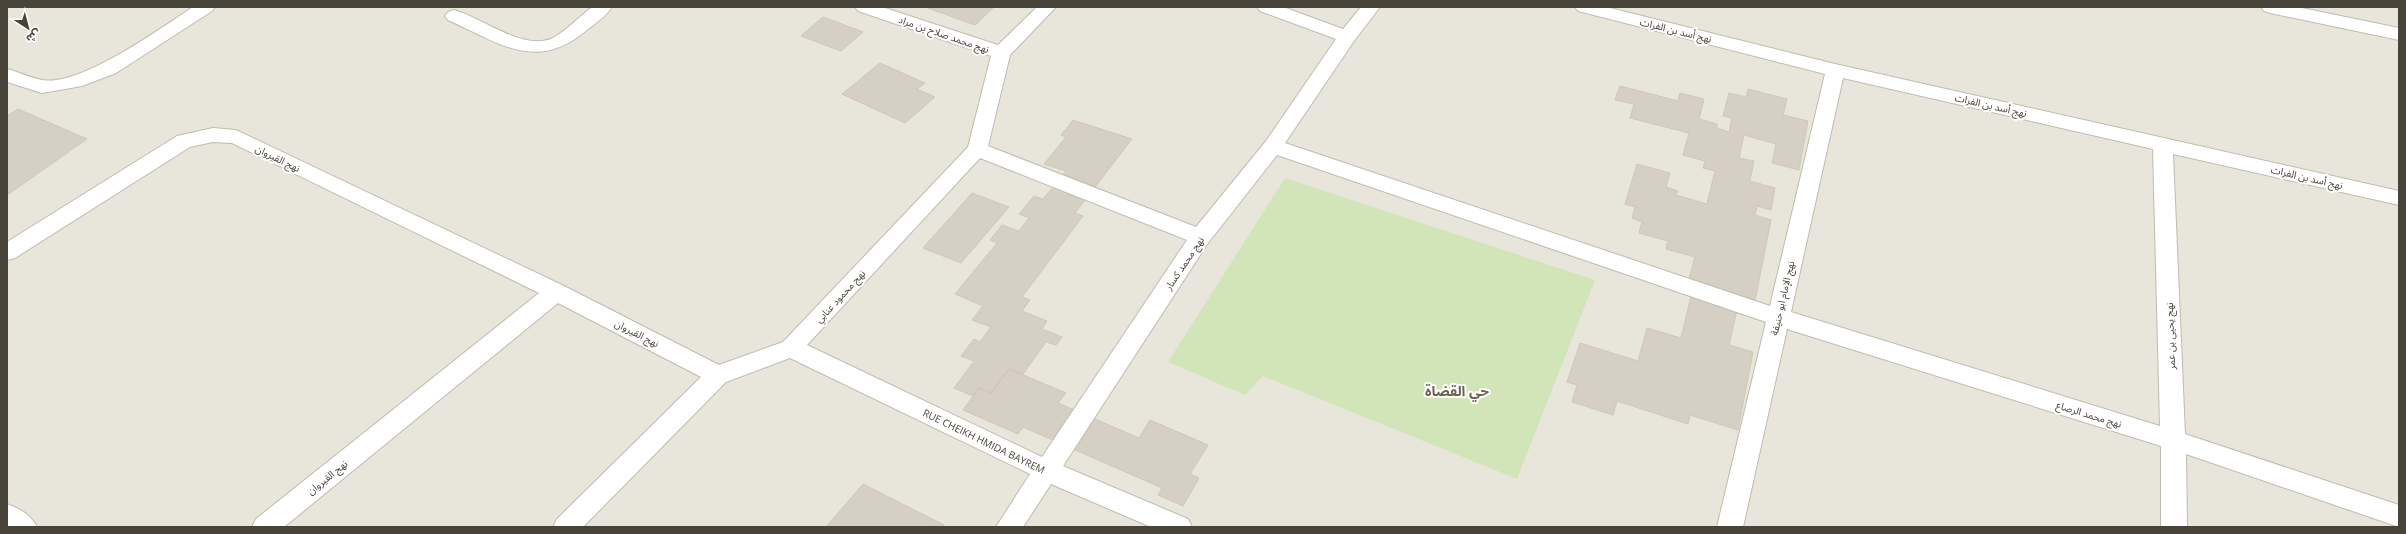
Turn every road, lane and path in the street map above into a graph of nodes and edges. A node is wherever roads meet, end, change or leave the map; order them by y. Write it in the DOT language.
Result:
graph roads {
  1 [pos="206,7"];
  2 [pos="603,7"];
  3 [pos="864,7"];
  4 [pos="1047,7"];
  5 [pos="1266,7"];
  6 [pos="1371,7"];
  7 [pos="1584,7"];
  8 [pos="2270,7"];
  9 [pos="454,16"];
  10 [pos="2399,34"];
  11 [pos="1347,37"];
  12 [pos="1001,53"];
  13 [pos="1835,70"];
  14 [pos="7,75"];
  15 [pos="2163,145"];
  16 [pos="1273,146"];
  17 [pos="977,148"];
  18 [pos="2399,198"];
  19 [pos="1200,237"];
  20 [pos="7,252"];
  21 [pos="556,292"];
  22 [pos="1777,317"];
  23 [pos="791,348"];
  24 [pos="718,375"];
  25 [pos="2173,440"];
  26 [pos="1047,471"];
  27 [pos="7,515"];
  28 [pos="2399,516"];
  29 [pos="24,527"];
  30 [pos="265,527"];
  31 [pos="566,527"];
  32 [pos="1009,527"];
  33 [pos="1179,527"];
  34 [pos="1730,527"];
  35 [pos="2174,527"];
  1 -- 14 [label="street"];
  2 -- 9 [label="street"];
  3 -- 12 [label="street, نهج محمد صلاح بن مراد"];
  4 -- 12 [label="street"];
  5 -- 11 [label="street"];
  6 -- 11 [label="street, نهج محمد كسار"];
  7 -- 13 [label="street, نهج أسد بن الفرات"];
  8 -- 10 [label="street"];
  11 -- 16 [label="street, نهج محمد كسار"];
  12 -- 17 [label="street, نهج محمود عنابي"];
  13 -- 15 [label="street, نهج أسد بن الفرات"];
  13 -- 22 [label="street, نهج الإمام ابو حنيفة"];
  15 -- 18 [label="street, نهج أسد بن الفرات"];
  15 -- 25 [label="street, نهج يحيى بن عمر"];
  16 -- 19 [label="street, نهج محمد كسار"];
  16 -- 22 [label="street, نهج محمد الرصاع"];
  17 -- 19 [label="street"];
  17 -- 23 [label="street, نهج محمود عنابي"];
  19 -- 26 [label="street, نهج محمد كسار"];
  20 -- 21 [label="street, نهج القيروان"];
  21 -- 24 [label="street, نهج القيروان"];
  21 -- 30 [label="street, نهج القيروان"];
  22 -- 25 [label="street, نهج محمد الرصاع"];
  22 -- 34 [label="street, نهج الإمام ابو حنيفة"];
  23 -- 24 [label="street, نهج محمود عنابي"];
  23 -- 26 [label="street, RUE CHEIKH HMIDA BAYREM"];
  24 -- 31 [label="street, نهج محمود عنابي"];
  25 -- 28 [label="street, نهج محمد الرصاع"];
  25 -- 35 [label="street, نهج يحيى بن عمر"];
  26 -- 32 [label="street, نهج محمد كسار"];
  26 -- 33 [label="street, RUE CHEIKH HMIDA BAYREM"];
  27 -- 29 [label="street"];
}
